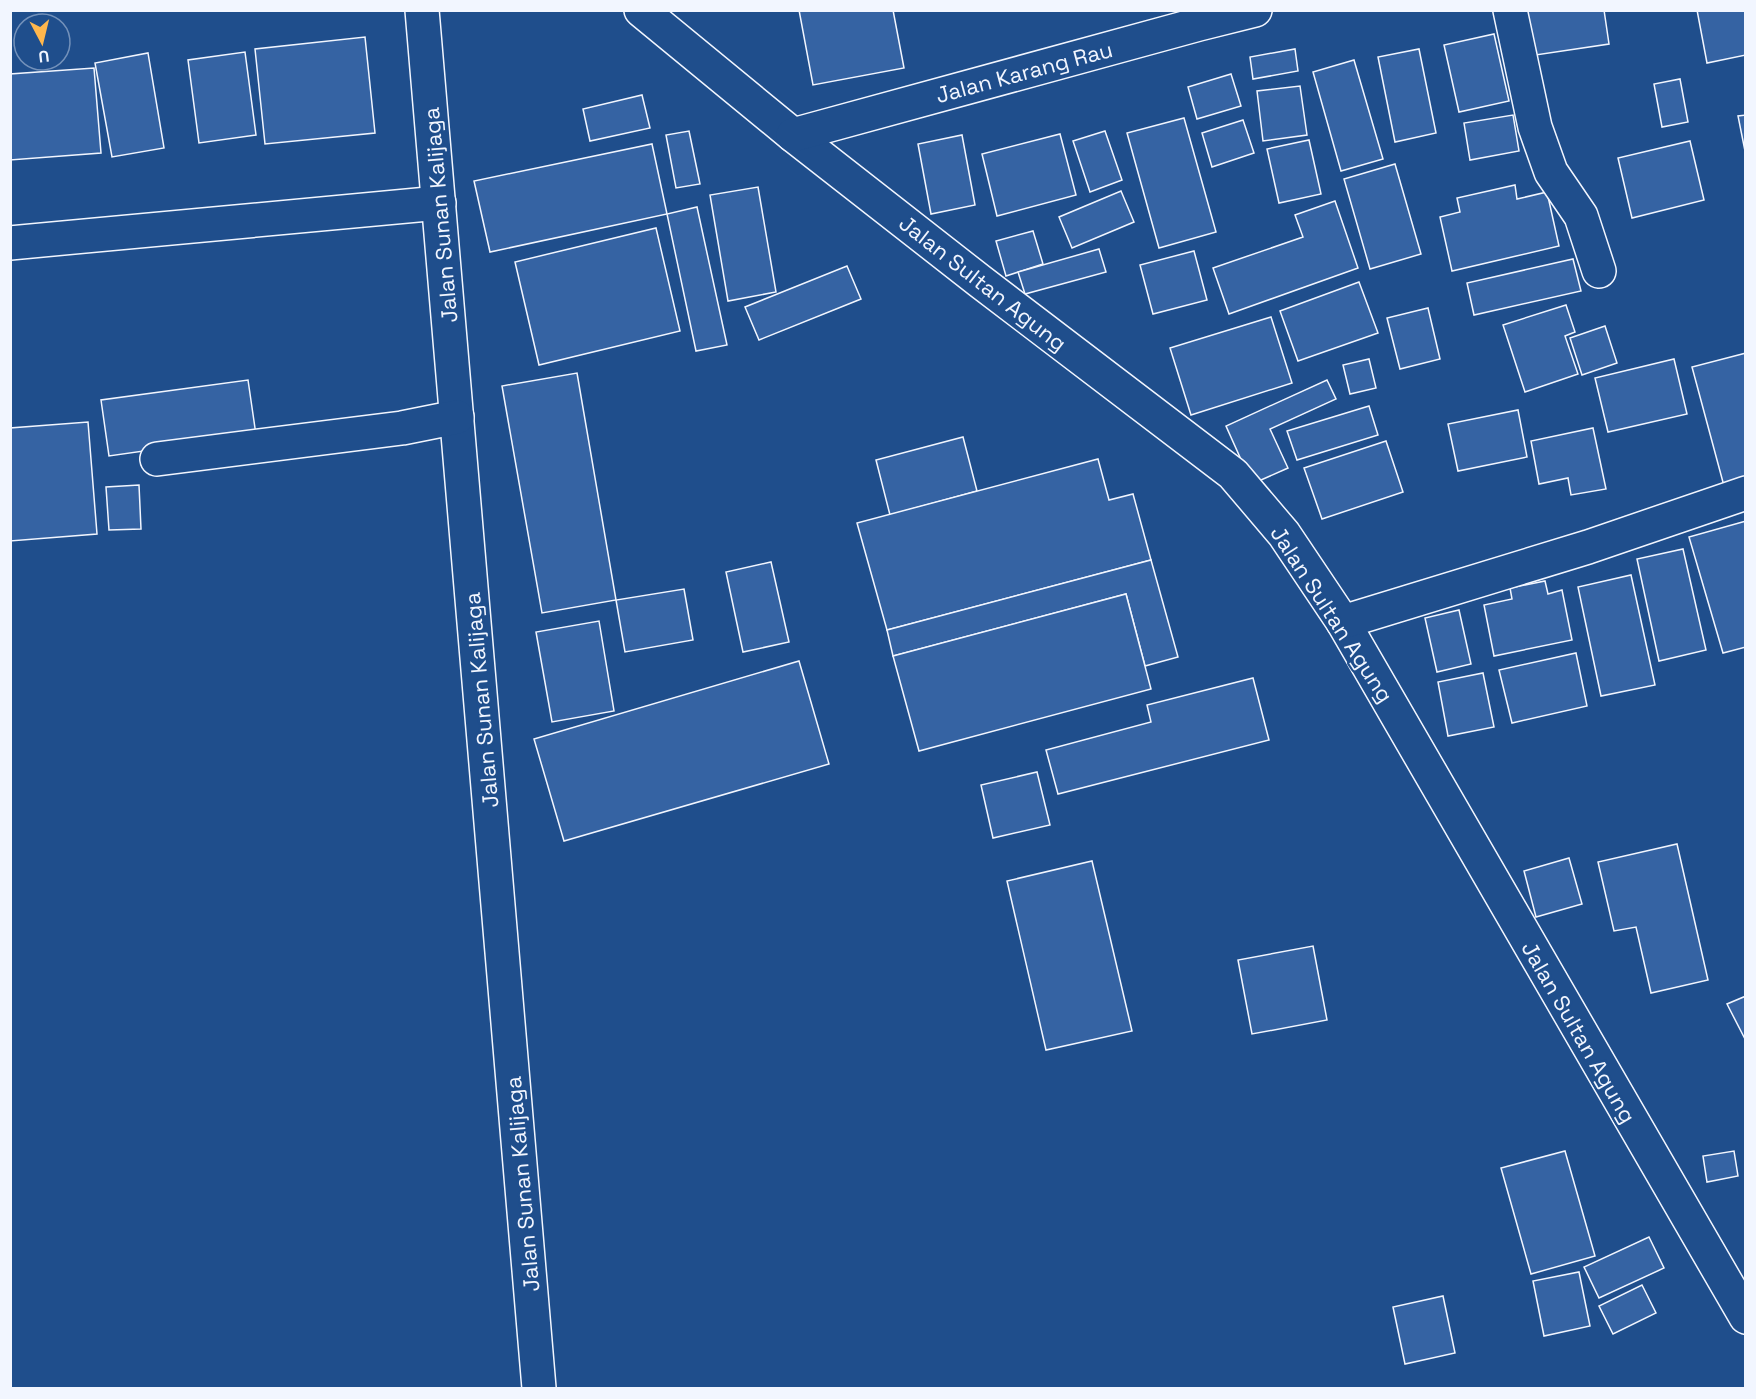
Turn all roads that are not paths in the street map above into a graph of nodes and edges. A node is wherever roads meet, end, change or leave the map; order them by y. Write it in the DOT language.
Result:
graph roads {
  1 [pos="423,10"];
  2 [pos="641,10"];
  3 [pos="1255,10"];
  4 [pos="1509,10"];
  5 [pos="793,135"];
  6 [pos="439,203"];
  7 [pos="10,243"];
  8 [pos="1599,271"];
  9 [pos="457,417"];
  10 [pos="157,459"];
  11 [pos="1746,493"];
  12 [pos="1343,622"];
  13 [pos="1746,1317"];
  14 [pos="539,1389"];
  1 -- 6 [label="street, Jalan Sunan Kalijaga"];
  2 -- 5 [label="street, Jalan Sultan Agung"];
  3 -- 5 [label="street, Jalan Karang Rau"];
  4 -- 8 [label="street"];
  5 -- 12 [label="street, Jalan Sultan Agung"];
  6 -- 7 [label="street"];
  6 -- 9 [label="street, Jalan Sunan Kalijaga"];
  9 -- 10 [label="street"];
  9 -- 14 [label="street, Jalan Sunan Kalijaga"];
  11 -- 12 [label="street"];
  12 -- 13 [label="street, Jalan Sultan Agung"];
}
